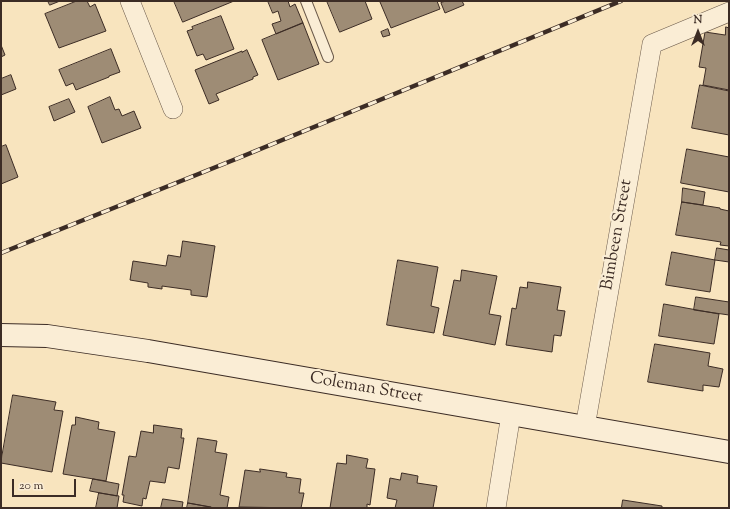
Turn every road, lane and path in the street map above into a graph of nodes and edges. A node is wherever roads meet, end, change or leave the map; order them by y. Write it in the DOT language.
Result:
graph roads {
  1 [pos="130,1"];
  2 [pos="306,1"];
  3 [pos="729,12"];
  4 [pos="328,57"];
  5 [pos="173,109"];
  6 [pos="1,336"];
  7 [pos="512,414"];
  8 [pos="585,427"];
  9 [pos="729,452"];
  10 [pos="496,508"];
  1 -- 5 [label="street"];
  2 -- 4 [label="lane"];
  3 -- 8 [label="street, Bimbeen Street"];
  6 -- 7 [label="street, Coleman Street"];
  7 -- 8 [label="street, Coleman Street"];
  7 -- 10 [label="street"];
  8 -- 9 [label="street, Coleman Street"];
}
